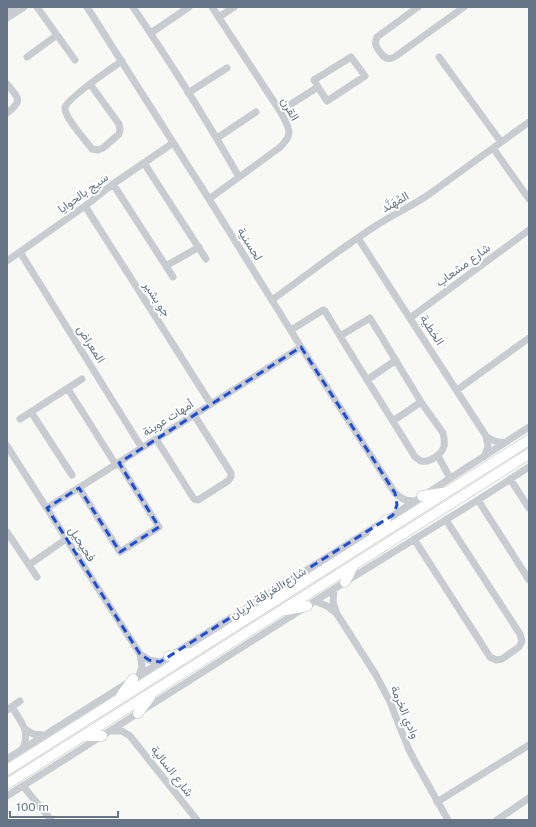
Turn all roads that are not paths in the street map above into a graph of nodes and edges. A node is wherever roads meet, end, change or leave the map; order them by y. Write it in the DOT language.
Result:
graph roads {
  1 [pos="12,7"];
  2 [pos="24,7"];
  3 [pos="37,7"];
  4 [pos="133,7"];
  5 [pos="189,7"];
  6 [pos="212,7"];
  7 [pos="234,7"];
  8 [pos="418,7"];
  9 [pos="464,7"];
  10 [pos="90,8"];
  11 [pos="7,11"];
  12 [pos="219,17"];
  13 [pos="7,18"];
  14 [pos="150,33"];
  15 [pos="57,35"];
  16 [pos="27,57"];
  17 [pos="439,57"];
  18 [pos="75,60"];
  19 [pos="122,61"];
  20 [pos="227,68"];
  21 [pos="7,84"];
  22 [pos="90,84"];
  23 [pos="318,87"];
  24 [pos="188,93"];
  25 [pos="256,112"];
  26 [pos="280,112"];
  27 [pos="7,113"];
  28 [pos="529,122"];
  29 [pos="217,138"];
  30 [pos="501,142"];
  31 [pos="173,143"];
  32 [pos="493,148"];
  33 [pos="144,163"];
  34 [pos="239,177"];
  35 [pos="114,184"];
  36 [pos="209,199"];
  37 [pos="529,199"];
  38 [pos="85,206"];
  39 [pos="529,230"];
  40 [pos="358,238"];
  41 [pos="199,247"];
  42 [pos="20,252"];
  43 [pos="206,259"];
  44 [pos="7,261"];
  45 [pos="166,266"];
  46 [pos="173,277"];
  47 [pos="272,300"];
  48 [pos="410,318"];
  49 [pos="291,330"];
  50 [pos="340,336"];
  51 [pos="529,338"];
  52 [pos="301,347"];
  53 [pos="396,360"];
  54 [pos="82,379"];
  55 [pos="367,380"];
  56 [pos="68,388"];
  57 [pos="457,390"];
  58 [pos="422,402"];
  59 [pos="211,404"];
  60 [pos="31,412"];
  61 [pos="194,415"];
  62 [pos="20,419"];
  63 [pos="393,421"];
  64 [pos="529,427"];
  65 [pos="486,436"];
  66 [pos="156,439"];
  67 [pos="529,440"];
  68 [pos="506,442"];
  69 [pos="7,446"];
  70 [pos="142,448"];
  71 [pos="529,454"];
  72 [pos="438,456"];
  73 [pos="484,457"];
  74 [pos="117,464"];
  75 [pos="529,467"];
  76 [pos="72,475"];
  77 [pos="450,478"];
  78 [pos="510,479"];
  79 [pos="79,488"];
  80 [pos="448,492"];
  81 [pos="395,493"];
  82 [pos="418,498"];
  83 [pos="478,500"];
  84 [pos="47,508"];
  85 [pos="529,508"];
  86 [pos="389,517"];
  87 [pos="446,520"];
  88 [pos="7,532"];
  89 [pos="66,539"];
  90 [pos="414,539"];
  91 [pos="370,541"];
  92 [pos="354,564"];
  93 [pos="29,565"];
  94 [pos="37,577"];
  95 [pos="529,580"];
  96 [pos="345,582"];
  97 [pos="334,589"];
  98 [pos="311,603"];
  99 [pos="281,611"];
  100 [pos="337,614"];
  101 [pos="194,652"];
  102 [pos="140,654"];
  103 [pos="169,656"];
  104 [pos="160,662"];
  105 [pos="136,677"];
  106 [pos="153,692"];
  107 [pos="118,700"];
  108 [pos="20,701"];
  109 [pos="9,709"];
  110 [pos="134,716"];
  111 [pos="25,729"];
  112 [pos="106,734"];
  113 [pos="44,736"];
  114 [pos="84,736"];
  115 [pos="130,736"];
  116 [pos="529,745"];
  117 [pos="22,749"];
  118 [pos="7,759"];
  119 [pos="7,770"];
  120 [pos="7,784"];
  121 [pos="23,786"];
  122 [pos="7,796"];
  123 [pos="529,798"];
  124 [pos="438,802"];
  125 [pos="52,820"];
  126 [pos="197,820"];
  127 [pos="448,820"];
  128 [pos="497,820"];
  1 -- 11 [label="street"];
  2 -- 13 [label="street"];
  3 -- 15 [label="street"];
  4 -- 14 [label="street"];
  5 -- 14 [label="street"];
  6 -- 12 [label="street, القرن"];
  7 -- 12 [label="street"];
  8 -- 9 [label="street"];
  10 -- 19 [label="street, لحسنية"];
  12 -- 26 [label="street, القرن"];
  14 -- 24 [label="street"];
  15 -- 16 [label="street"];
  15 -- 18 [label="street"];
  17 -- 30 [label="street"];
  19 -- 22 [label="street"];
  19 -- 31 [label="street, لحسنية"];
  20 -- 24 [label="street"];
  21 -- 27 [label="street"];
  22 -- 22 [label="street"];
  23 -- 23 [label="street"];
  23 -- 26 [label="street"];
  24 -- 29 [label="street"];
  25 -- 29 [label="street"];
  26 -- 34 [label="street, القرن"];
  28 -- 30 [label="street, المُهَنَّد"];
  29 -- 34 [label="street"];
  30 -- 32 [label="street, المُهَنَّد"];
  31 -- 33 [label="street, سيج بالحوايا"];
  31 -- 36 [label="street, لحسنية"];
  32 -- 37 [label="street"];
  32 -- 40 [label="street, المُهَنَّد"];
  33 -- 35 [label="street, سيج بالحوايا"];
  33 -- 41 [label="street"];
  34 -- 36 [label="street, القرن"];
  35 -- 38 [label="street, سيج بالحوايا"];
  35 -- 45 [label="street"];
  36 -- 47 [label="street, لحسنية"];
  38 -- 42 [label="street, سيج بالحوايا"];
  38 -- 59 [label="street, جو بشير"];
  39 -- 48 [label="street, شارع مشعاب"];
  40 -- 47 [label="street, المُهَنَّد"];
  40 -- 48 [label="street, الخطية"];
  41 -- 43 [label="street"];
  41 -- 45 [label="street"];
  42 -- 44 [label="street, سيج بالحوايا"];
  42 -- 70 [label="street, المعراض"];
  45 -- 46 [label="street"];
  47 -- 49 [label="street, لحسنية"];
  48 -- 57 [label="street, الخطية"];
  49 -- 50 [label="street"];
  49 -- 52 [label="street, لحسنية"];
  50 -- 53 [label="street"];
  50 -- 55 [label="street"];
  51 -- 57 [label="street"];
  52 -- 59 [label="street, أمهات عوينة"];
  52 -- 81 [label="street, لحسنية"];
  53 -- 55 [label="street"];
  53 -- 58 [label="street"];
  54 -- 56 [label="street"];
  55 -- 63 [label="street"];
  56 -- 60 [label="street"];
  56 -- 74 [label="street"];
  57 -- 65 [label="street, الخطية"];
  58 -- 63 [label="street"];
  58 -- 72 [label="street"];
  59 -- 61 [label="street, أمهات عوينة"];
  60 -- 62 [label="street"];
  60 -- 76 [label="street"];
  61 -- 66 [label="street, أمهات عوينة"];
  61 -- 66 [label="street"];
  63 -- 72 [label="street"];
  64 -- 68 [label="street, شارع الغرافة الريان"];
  65 -- 68 [label="street"];
  65 -- 73 [label="street"];
  66 -- 70 [label="street, أمهات عوينة"];
  67 -- 80 [label="main road, شارع الغرافة الريان"];
  68 -- 73 [label="street, شارع الغرافة الريان"];
  69 -- 84 [label="street, فحيحيل"];
  70 -- 74 [label="street, أمهات عوينة"];
  71 -- 92 [label="main road, شارع الغرافة الريان"];
  72 -- 77 [label="street"];
  73 -- 77 [label="street, شارع الغرافة الريان"];
  74 -- 79 [label="street, أمهات عوينة"];
  74 -- 79 [label="street"];
  75 -- 78 [label="street"];
  77 -- 82 [label="street, شارع الغرافة الريان"];
  78 -- 83 [label="street"];
  78 -- 85 [label="street"];
  79 -- 84 [label="street, أمهات عوينة"];
  80 -- 82 [label="main road"];
  80 -- 91 [label="main road, شارع الغرافة الريان"];
  81 -- 82 [label="street"];
  81 -- 86 [label="street"];
  82 -- 86 [label="street, شارع الغرافة الريان"];
  83 -- 87 [label="street"];
  83 -- 95 [label="street"];
  84 -- 89 [label="street, فحيحيل"];
  86 -- 91 [label="main road"];
  86 -- 103 [label="street, شارع الغرافة الريان"];
  87 -- 90 [label="street"];
  87 -- 90 [label="street"];
  88 -- 93 [label="street"];
  89 -- 93 [label="street"];
  89 -- 102 [label="street, فحيحيل"];
  90 -- 96 [label="street"];
  91 -- 101 [label="main road, شارع الغرافة الريان"];
  92 -- 96 [label="main road"];
  92 -- 99 [label="main road, شارع الغرافة الريان"];
  93 -- 94 [label="street"];
  96 -- 97 [label="street"];
  97 -- 98 [label="street"];
  97 -- 100 [label="street, وادي الخرمة"];
  98 -- 99 [label="main road"];
  98 -- 100 [label="street, وادي الخرمة"];
  98 -- 110 [label="street"];
  99 -- 106 [label="main road, شارع الغرافة الريان"];
  100 -- 124 [label="street, وادي الخرمة"];
  101 -- 103 [label="main road"];
  101 -- 107 [label="main road, شارع الغرافة الريان"];
  102 -- 104 [label="street"];
  102 -- 105 [label="street"];
  103 -- 104 [label="street, شارع الغرافة الريان"];
  104 -- 105 [label="street, شارع الغرافة الريان"];
  105 -- 107 [label="main road"];
  105 -- 113 [label="street, شارع الغرافة الريان"];
  106 -- 110 [label="main road"];
  106 -- 114 [label="main road, شارع الغرافة الريان"];
  107 -- 119 [label="main road, شارع الغرافة الريان"];
  108 -- 109 [label="street"];
  109 -- 111 [label="street"];
  110 -- 112 [label="street"];
  110 -- 115 [label="street"];
  111 -- 113 [label="street"];
  111 -- 117 [label="street"];
  112 -- 114 [label="main road"];
  112 -- 115 [label="street"];
  112 -- 121 [label="street"];
  113 -- 117 [label="street, شارع الغرافة الريان"];
  114 -- 120 [label="main road, شارع الغرافة الريان"];
  115 -- 126 [label="street, شارع السالية"];
  116 -- 124 [label="street"];
  117 -- 118 [label="street, شارع الغرافة الريان"];
  121 -- 122 [label="street"];
  121 -- 125 [label="street"];
  123 -- 128 [label="street"];
  124 -- 127 [label="street, وادي الخرمة"];
}
